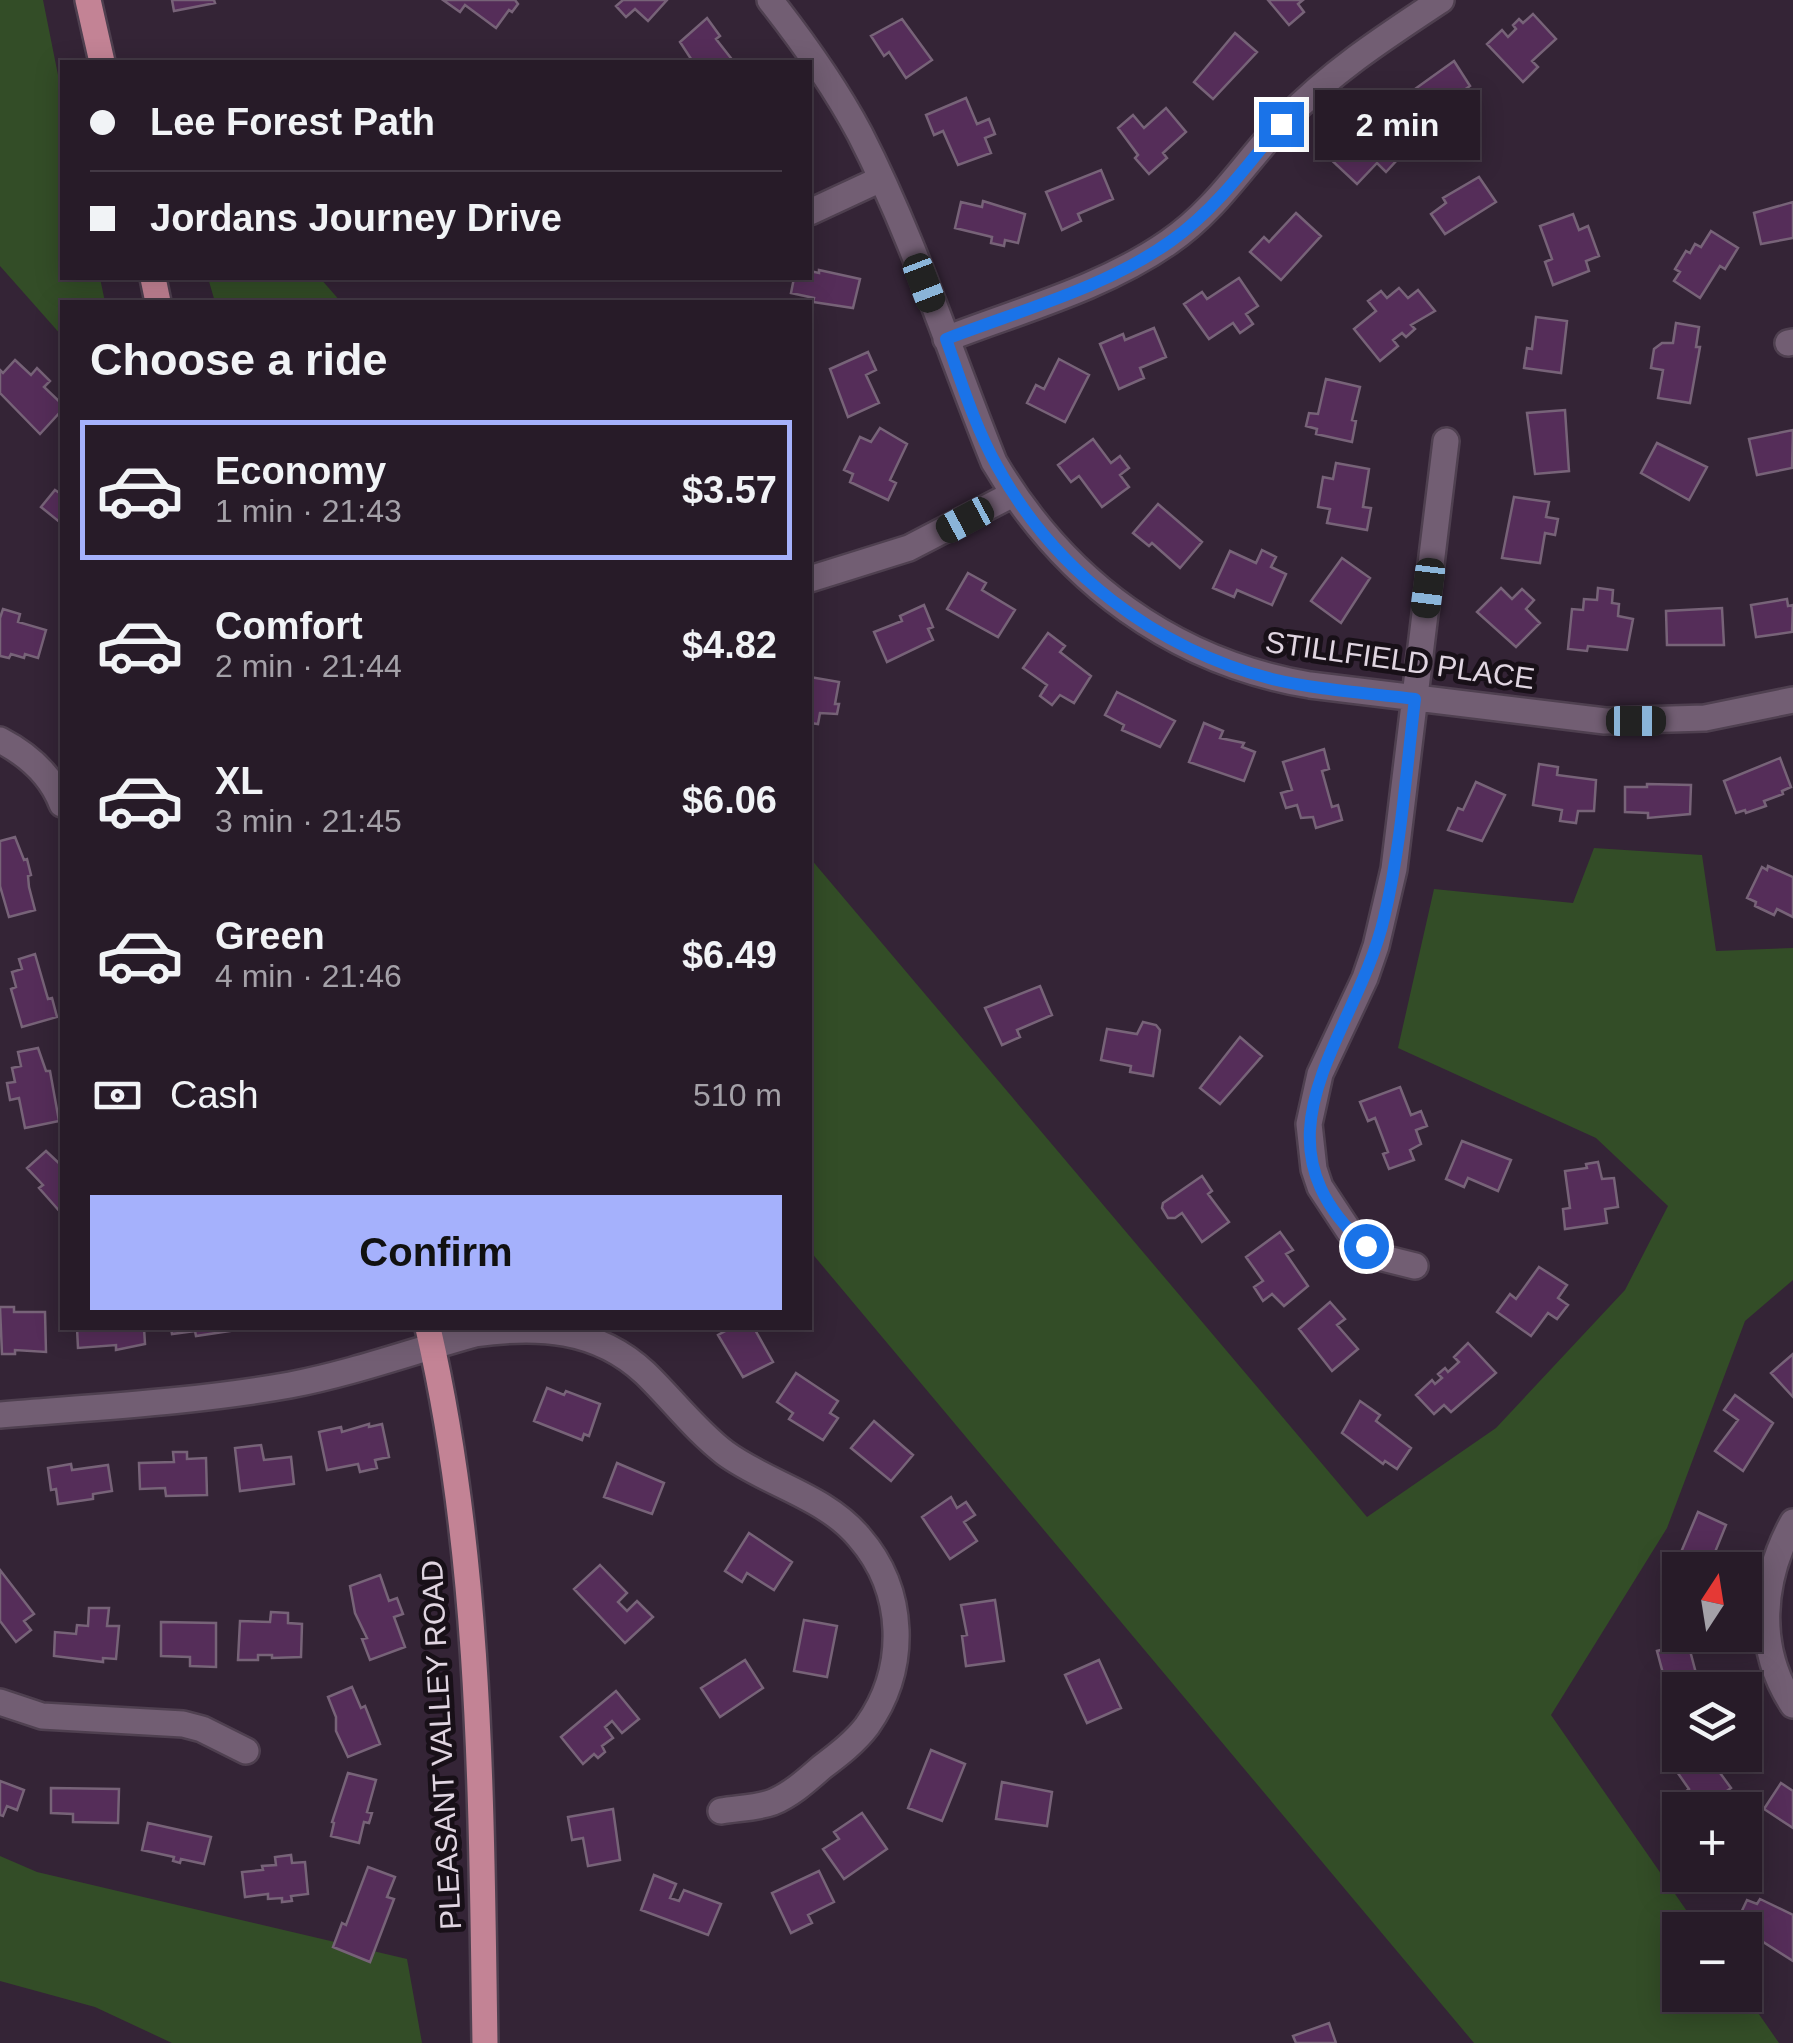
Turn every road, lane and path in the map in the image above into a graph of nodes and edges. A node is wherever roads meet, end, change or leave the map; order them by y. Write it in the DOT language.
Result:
graph roads {
  1 [pos="88,0"];
  2 [pos="770,0"];
  3 [pos="1441,0"];
  4 [pos="102,60"];
  5 [pos="882,179"];
  6 [pos="812,211"];
  7 [pos="946,339"];
  8 [pos="1446,442"];
  9 [pos="1013,494"];
  10 [pos="812,578"];
  11 [pos="1415,699"];
  12 [pos="1793,700"];
  13 [pos="0,740"];
  14 [pos="60,799"];
  15 [pos="1415,1266"];
  16 [pos="520,1330"];
  17 [pos="554,1330"];
  18 [pos="430,1337"];
  19 [pos="0,1415"];
  20 [pos="1793,1522"];
  21 [pos="0,1702"];
  22 [pos="1793,1706"];
  23 [pos="246,1751"];
  24 [pos="721,1811"];
  25 [pos="484,2043"];
  1 -- 4 [label="main road"];
  2 -- 5 [label="street, STILLFIELD PLACE"];
  3 -- 7 [label="street"];
  5 -- 6 [label="street"];
  5 -- 7 [label="street, STILLFIELD PLACE"];
  7 -- 9 [label="street, STILLFIELD PLACE"];
  8 -- 11 [label="street"];
  9 -- 10 [label="street"];
  9 -- 11 [label="street, STILLFIELD PLACE"];
  11 -- 12 [label="street, STILLFIELD PLACE"];
  11 -- 15 [label="street"];
  13 -- 14 [label="street"];
  16 -- 18 [label="street"];
  17 -- 24 [label="street"];
  18 -- 19 [label="street"];
  18 -- 25 [label="main road, PLEASANT VALLEY ROAD"];
  20 -- 22 [label="street"];
  21 -- 23 [label="street"];
}
